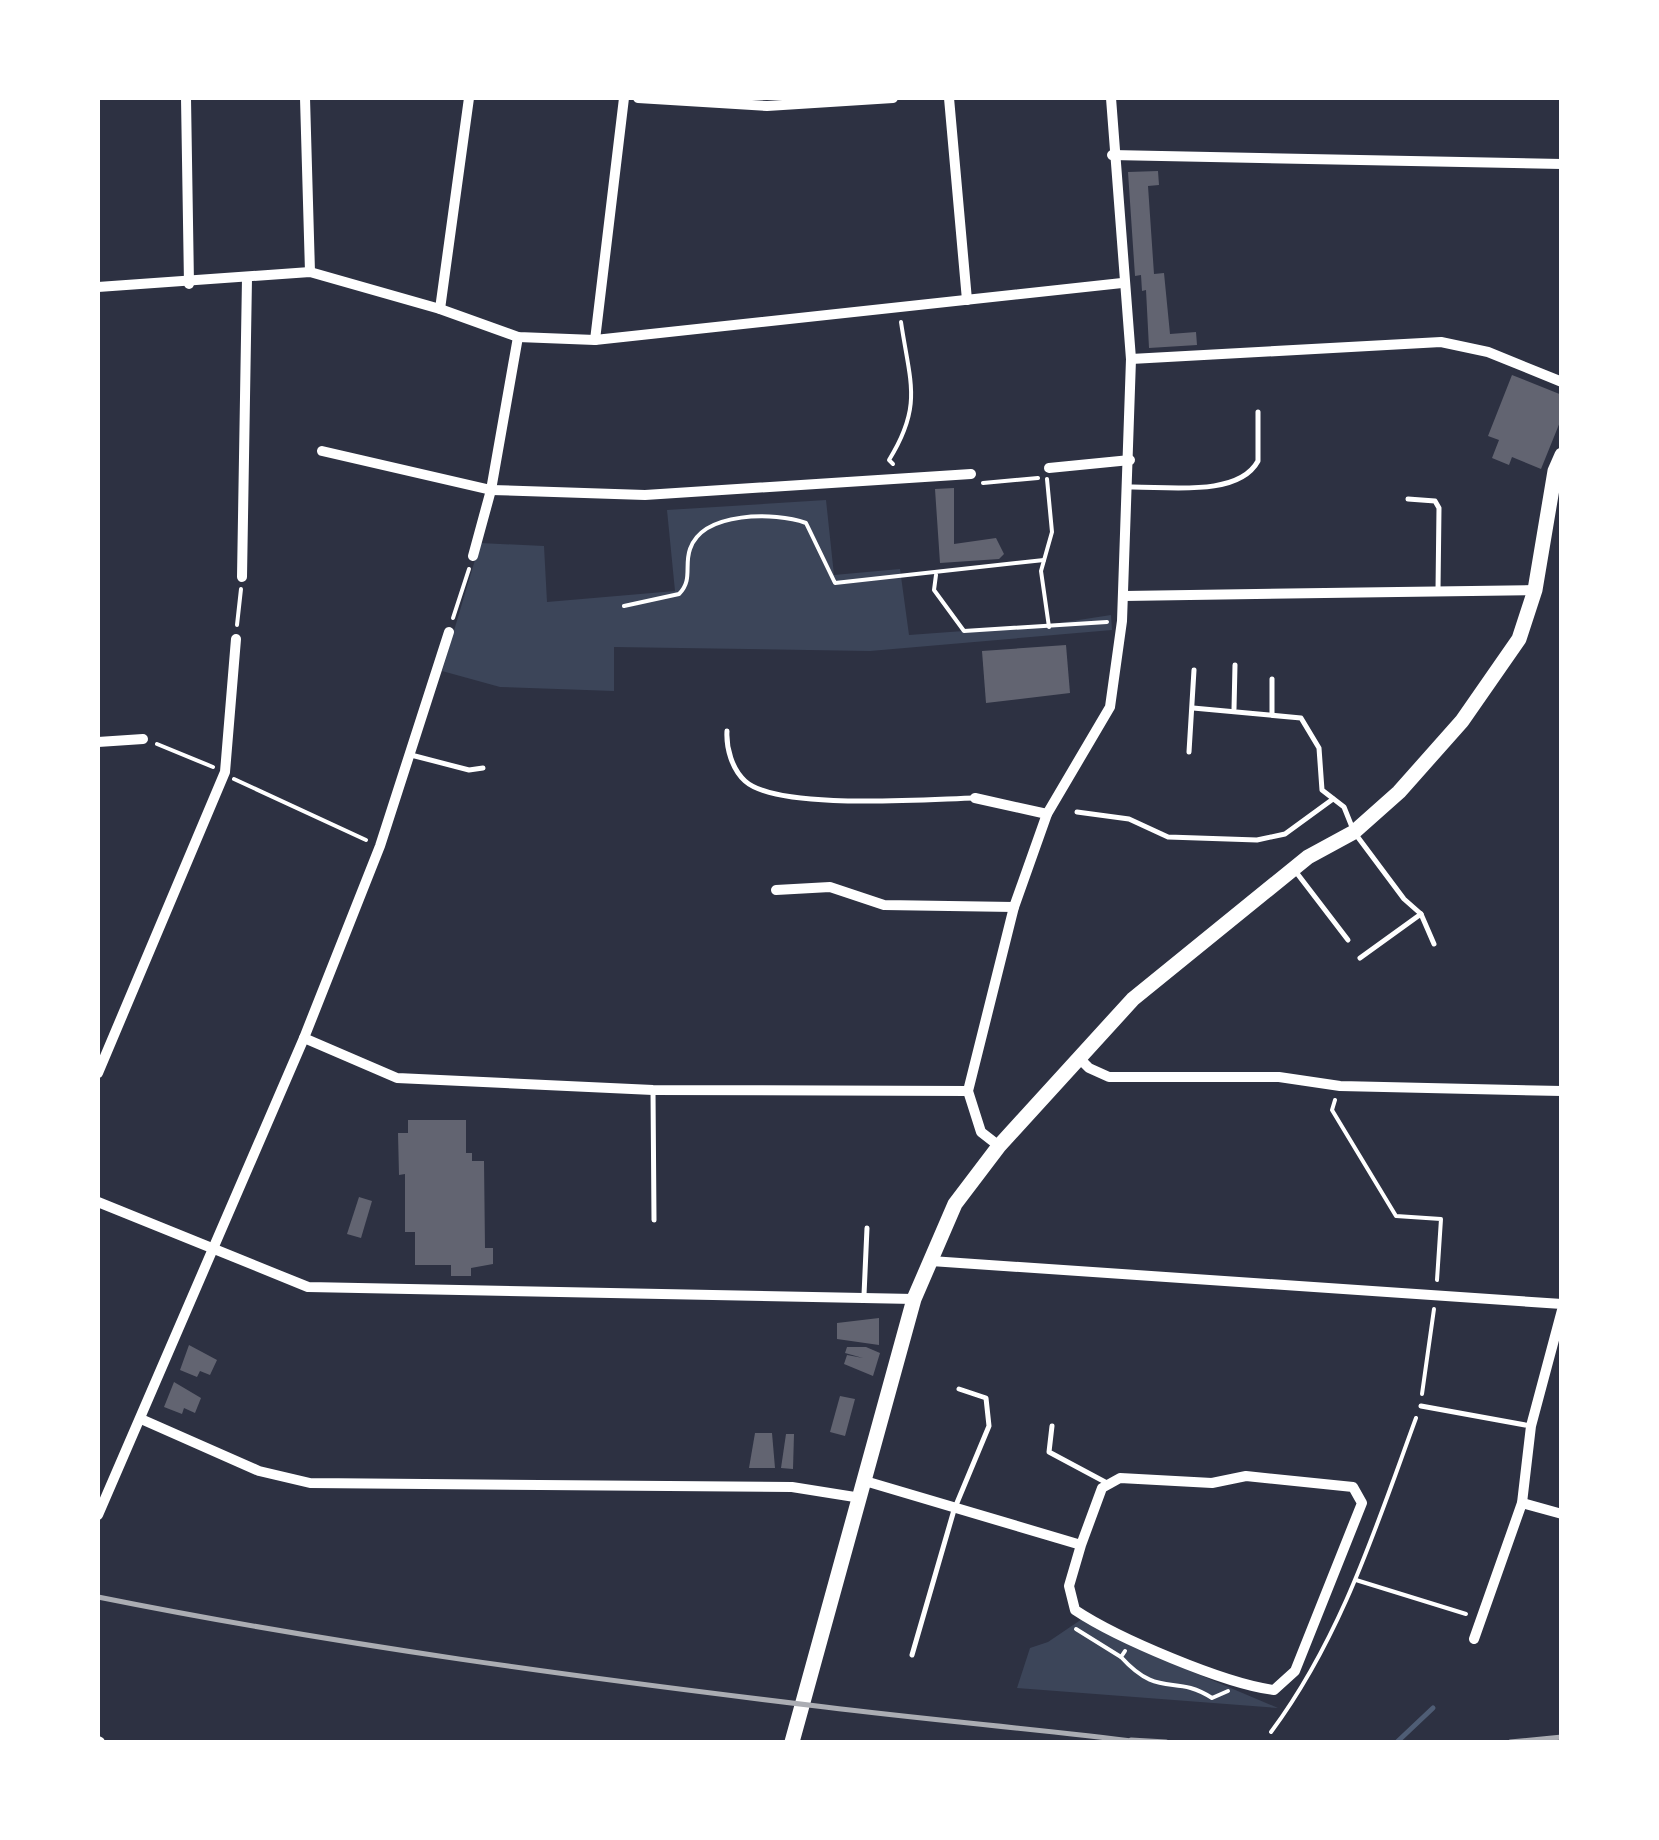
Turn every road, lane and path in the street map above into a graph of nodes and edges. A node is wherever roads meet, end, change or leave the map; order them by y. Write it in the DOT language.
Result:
graph roads {
  1 [pos="186,98"];
  2 [pos="304,98"];
  3 [pos="469,98"];
  4 [pos="624,98"];
  5 [pos="638,98"];
  6 [pos="893,98"];
  7 [pos="949,98"];
  8 [pos="1111,98"];
  9 [pos="767,102"];
  10 [pos="1112,156"];
  11 [pos="1562,164"];
  12 [pos="310,272"];
  13 [pos="247,278"];
  14 [pos="1122,283"];
  15 [pos="189,284"];
  16 [pos="98,287"];
  17 [pos="968,300"];
  18 [pos="440,308"];
  19 [pos="899,308"];
  20 [pos="518,338"];
  21 [pos="596,340"];
  22 [pos="1130,359"];
  23 [pos="1562,382"];
  24 [pos="1258,412"];
  25 [pos="322,451"];
  26 [pos="1562,455"];
  27 [pos="1130,460"];
  28 [pos="1048,473"];
  29 [pos="971,474"];
  30 [pos="906,478"];
  31 [pos="1129,487"];
  32 [pos="491,490"];
  33 [pos="1408,499"];
  34 [pos="473,556"];
  35 [pos="1044,560"];
  36 [pos="937,573"];
  37 [pos="242,577"];
  38 [pos="1438,590"];
  39 [pos="1535,590"];
  40 [pos="1124,596"];
  41 [pos="624,606"];
  42 [pos="1122,621"];
  43 [pos="1049,626"];
  44 [pos="449,632"];
  45 [pos="236,639"];
  46 [pos="1235,664"];
  47 [pos="1194,670"];
  48 [pos="1272,678"];
  49 [pos="1194,708"];
  50 [pos="1234,710"];
  51 [pos="1272,713"];
  52 [pos="727,732"];
  53 [pos="143,739"];
  54 [pos="98,742"];
  55 [pos="1189,752"];
  56 [pos="410,755"];
  57 [pos="483,768"];
  58 [pos="224,772"];
  59 [pos="975,798"];
  60 [pos="1333,799"];
  61 [pos="1076,812"];
  62 [pos="1047,814"];
  63 [pos="1354,832"];
  64 [pos="380,846"];
  65 [pos="1294,870"];
  66 [pos="776,890"];
  67 [pos="1014,908"];
  68 [pos="1421,914"];
  69 [pos="1348,940"];
  70 [pos="1434,944"];
  71 [pos="1360,958"];
  72 [pos="304,1038"];
  73 [pos="1079,1058"];
  74 [pos="98,1073"];
  75 [pos="1340,1086"];
  76 [pos="653,1090"];
  77 [pos="968,1091"];
  78 [pos="1562,1091"];
  79 [pos="999,1146"];
  80 [pos="98,1202"];
  81 [pos="654,1220"];
  82 [pos="867,1228"];
  83 [pos="210,1250"];
  84 [pos="931,1262"];
  85 [pos="1436,1297"];
  86 [pos="864,1298"];
  87 [pos="914,1299"];
  88 [pos="1562,1307"];
  89 [pos="959,1388"];
  90 [pos="1421,1406"];
  91 [pos="141,1419"];
  92 [pos="1052,1426"];
  93 [pos="1531,1426"];
  94 [pos="865,1481"];
  95 [pos="1107,1483"];
  96 [pos="861,1498"];
  97 [pos="1522,1504"];
  98 [pos="954,1510"];
  99 [pos="1562,1514"];
  100 [pos="98,1515"];
  101 [pos="1081,1545"];
  102 [pos="1356,1580"];
  103 [pos="1482,1617"];
  104 [pos="1133,1638"];
  105 [pos="1474,1639"];
  106 [pos="912,1655"];
  107 [pos="1232,1679"];
  108 [pos="1271,1732"];
  109 [pos="792,1742"];
  1 -- 15 [label="street"];
  2 -- 12 [label="street"];
  3 -- 18 [label="street"];
  4 -- 21 [label="street"];
  5 -- 9 [label="street"];
  6 -- 9 [label="street"];
  7 -- 17 [label="street"];
  8 -- 10 [label="street"];
  10 -- 11 [label="street"];
  10 -- 14 [label="street"];
  12 -- 13 [label="street"];
  12 -- 18 [label="street"];
  13 -- 15 [label="street"];
  13 -- 37 [label="street"];
  14 -- 17 [label="street"];
  14 -- 22 [label="street"];
  15 -- 16 [label="street"];
  17 -- 19 [label="street"];
  18 -- 20 [label="street"];
  19 -- 21 [label="street"];
  19 -- 30 [label="path"];
  20 -- 21 [label="street"];
  20 -- 32 [label="street"];
  22 -- 23 [label="street"];
  22 -- 27 [label="street"];
  24 -- 31 [label="lane"];
  25 -- 32 [label="street"];
  26 -- 39 [label="main road"];
  27 -- 28 [label="street"];
  27 -- 31 [label="street"];
  28 -- 29 [label="path"];
  28 -- 35 [label="path"];
  29 -- 30 [label="street"];
  30 -- 32 [label="street"];
  31 -- 40 [label="street"];
  32 -- 34 [label="street"];
  33 -- 38 [label="lane"];
  34 -- 44 [label="path"];
  35 -- 36 [label="path"];
  35 -- 43 [label="path"];
  36 -- 41 [label="path"];
  36 -- 43 [label="path"];
  37 -- 45 [label="path"];
  38 -- 39 [label="street"];
  38 -- 40 [label="street"];
  39 -- 63 [label="main road"];
  40 -- 42 [label="street"];
  42 -- 43 [label="path"];
  42 -- 62 [label="street"];
  44 -- 56 [label="street"];
  45 -- 58 [label="street"];
  46 -- 50 [label="lane"];
  47 -- 49 [label="lane"];
  48 -- 51 [label="lane"];
  49 -- 50 [label="lane"];
  49 -- 55 [label="lane"];
  50 -- 51 [label="lane"];
  51 -- 60 [label="lane"];
  52 -- 59 [label="lane"];
  53 -- 54 [label="street"];
  53 -- 58 [label="path"];
  56 -- 57 [label="lane"];
  56 -- 64 [label="street"];
  58 -- 64 [label="path"];
  58 -- 74 [label="street"];
  59 -- 62 [label="street"];
  60 -- 61 [label="lane"];
  60 -- 63 [label="lane"];
  62 -- 67 [label="street"];
  63 -- 65 [label="main road"];
  63 -- 68 [label="lane"];
  64 -- 72 [label="street"];
  65 -- 69 [label="lane"];
  65 -- 73 [label="main road"];
  66 -- 67 [label="street"];
  67 -- 77 [label="street"];
  68 -- 70 [label="lane"];
  68 -- 71 [label="lane"];
  72 -- 76 [label="street"];
  72 -- 83 [label="street"];
  73 -- 75 [label="street"];
  73 -- 79 [label="main road"];
  75 -- 78 [label="street"];
  75 -- 85 [label="path"];
  76 -- 77 [label="street"];
  76 -- 81 [label="lane"];
  77 -- 79 [label="street"];
  79 -- 84 [label="main road"];
  80 -- 83 [label="street"];
  82 -- 86 [label="lane"];
  83 -- 86 [label="street"];
  83 -- 91 [label="street"];
  84 -- 85 [label="street"];
  84 -- 87 [label="main road"];
  85 -- 88 [label="street"];
  85 -- 90 [label="path"];
  86 -- 87 [label="street"];
  87 -- 94 [label="main road"];
  88 -- 93 [label="street"];
  89 -- 98 [label="lane"];
  90 -- 93 [label="lane"];
  90 -- 102 [label="path"];
  91 -- 96 [label="street"];
  91 -- 100 [label="street"];
  92 -- 95 [label="lane"];
  93 -- 97 [label="street"];
  94 -- 96 [label="main road"];
  94 -- 98 [label="street"];
  95 -- 101 [label="street"];
  95 -- 107 [label="street"];
  96 -- 109 [label="main road"];
  97 -- 99 [label="street"];
  97 -- 103 [label="street"];
  98 -- 101 [label="street"];
  98 -- 106 [label="lane"];
  101 -- 104 [label="street"];
  102 -- 103 [label="path"];
  102 -- 108 [label="path"];
  103 -- 105 [label="street"];
  104 -- 107 [label="street"];
  104 -- 107 [label="path"];
}
